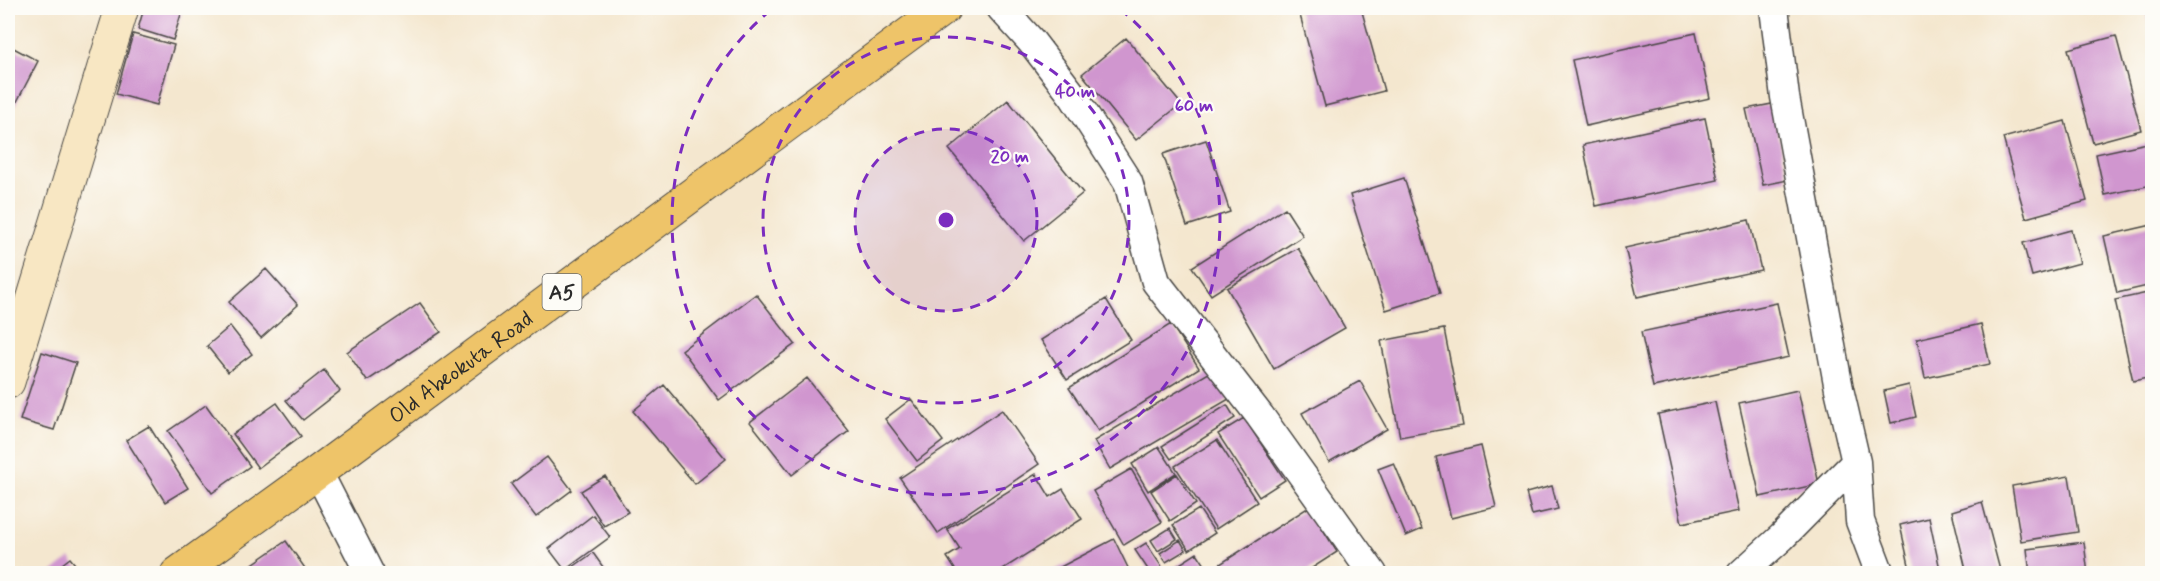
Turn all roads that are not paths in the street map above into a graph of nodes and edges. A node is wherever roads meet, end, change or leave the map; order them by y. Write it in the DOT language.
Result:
graph roads {
  1 [pos="122,8"];
  2 [pos="944,8"];
  3 [pos="1001,8"];
  4 [pos="1774,8"];
  5 [pos="8,382"];
  6 [pos="1856,462"];
  7 [pos="318,472"];
  8 [pos="177,573"];
  9 [pos="370,573"];
  10 [pos="1373,573"];
  11 [pos="1741,573"];
  12 [pos="1881,573"];
  1 -- 5 [label="street"];
  2 -- 7 [label="highway, Old Abeokuta Road / A5"];
  3 -- 10 [label="street"];
  4 -- 6 [label="street"];
  6 -- 11 [label="street"];
  6 -- 12 [label="street"];
  7 -- 8 [label="highway, Old Abeokuta Road / A5"];
  7 -- 9 [label="street"];
}
